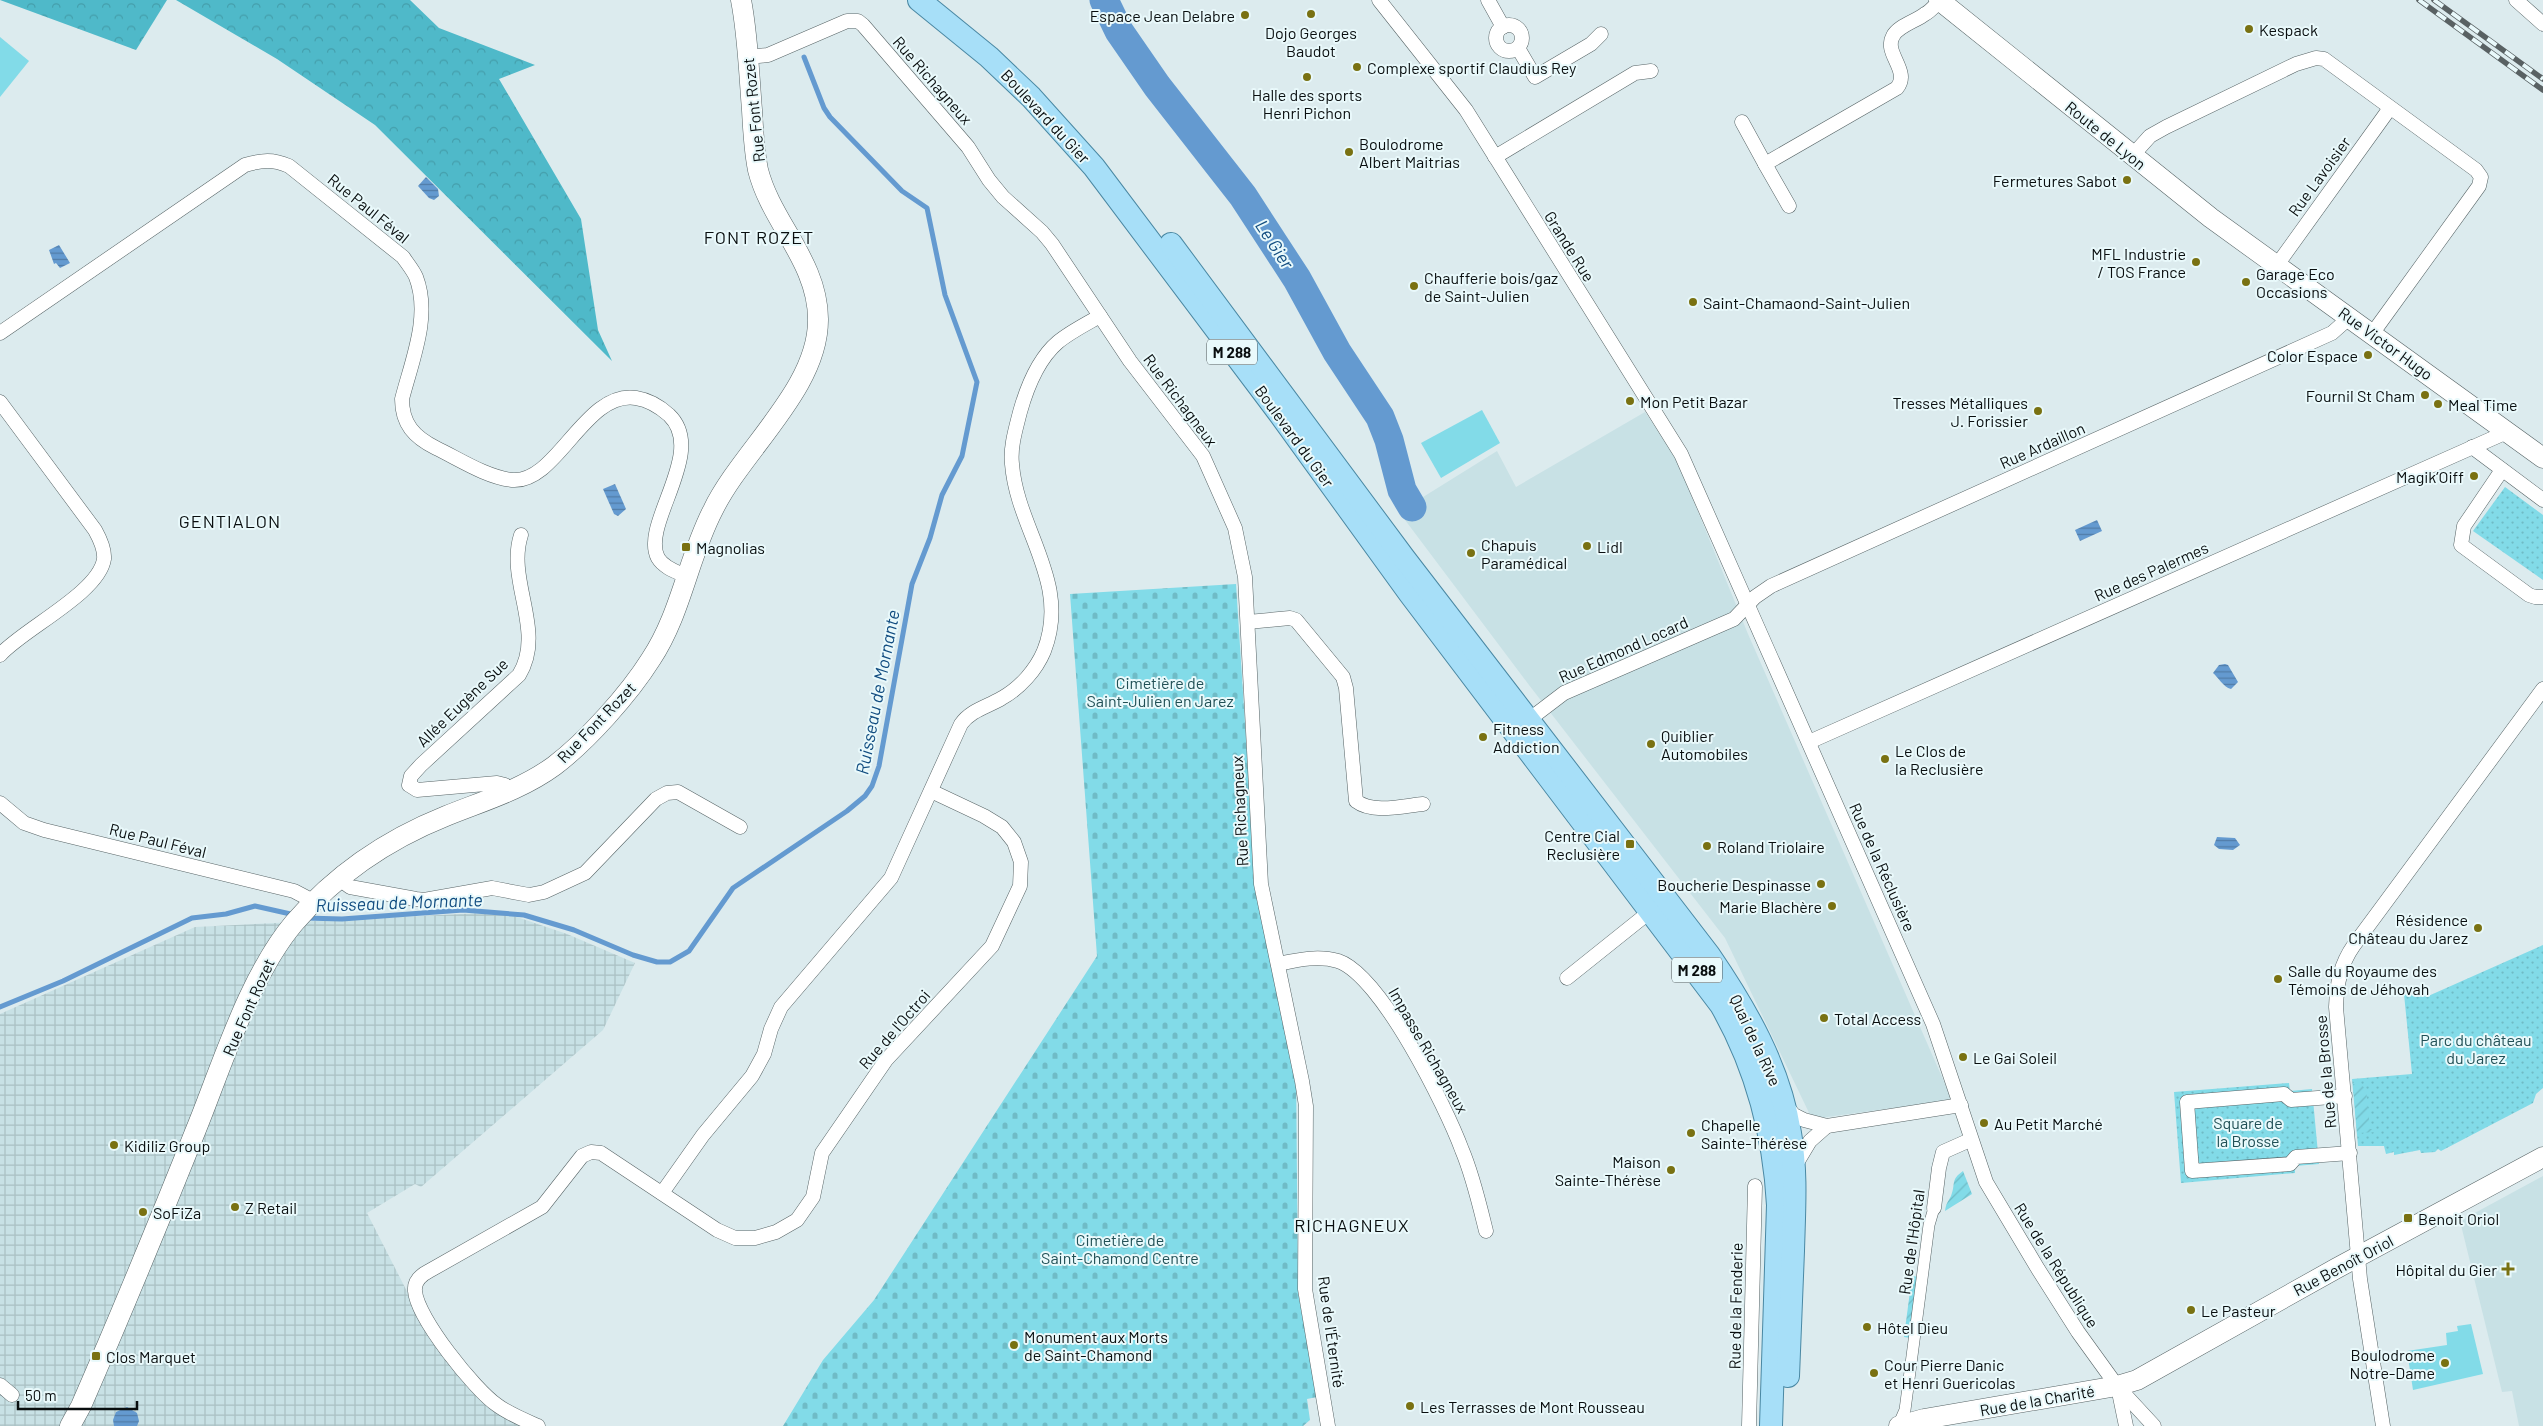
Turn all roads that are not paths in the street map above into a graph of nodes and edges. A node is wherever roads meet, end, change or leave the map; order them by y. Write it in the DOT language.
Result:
graph roads {
  1 [pos="742,0"];
  2 [pos="919,0"];
  3 [pos="944,0"];
  4 [pos="1379,0"];
  5 [pos="1488,0"];
  6 [pos="1939,0"];
  7 [pos="2516,0"];
  8 [pos="2543,24"];
  9 [pos="1503,27"];
  10 [pos="1601,34"];
  11 [pos="1518,48"];
  12 [pos="748,57"];
  13 [pos="1651,71"];
  14 [pos="2390,108"];
  15 [pos="1742,122"];
  16 [pos="1494,156"];
  17 [pos="2132,156"];
  18 [pos="1765,164"];
  19 [pos="1789,206"];
  20 [pos="2277,265"];
  21 [pos="1100,316"];
  22 [pos="2349,318"];
  23 [pos="0,333"];
  24 [pos="2372,334"];
  25 [pos="0,402"];
  26 [pos="2508,432"];
  27 [pos="2472,447"];
  28 [pos="2543,458"];
  29 [pos="2502,470"];
  30 [pos="2543,500"];
  31 [pos="1712,522"];
  32 [pos="520,535"];
  33 [pos="686,576"];
  34 [pos="2543,597"];
  35 [pos="1748,604"];
  36 [pos="1248,622"];
  37 [pos="0,655"];
  38 [pos="2543,689"];
  39 [pos="1521,726"];
  40 [pos="1809,742"];
  41 [pos="509,792"];
  42 [pos="931,792"];
  43 [pos="0,804"];
  44 [pos="1423,804"];
  45 [pos="740,827"];
  46 [pos="338,878"];
  47 [pos="310,905"];
  48 [pos="1652,910"];
  49 [pos="1278,964"];
  50 [pos="1567,978"];
  51 [pos="2345,1096"];
  52 [pos="1783,1102"];
  53 [pos="1961,1104"];
  54 [pos="1827,1126"];
  55 [pos="1970,1140"];
  56 [pos="2350,1153"];
  57 [pos="2543,1158"];
  58 [pos="1795,1166"];
  59 [pos="1754,1186"];
  60 [pos="662,1193"];
  61 [pos="1934,1208"];
  62 [pos="1486,1230"];
  63 [pos="1305,1242"];
  64 [pos="2358,1258"];
  65 [pos="0,1385"];
  66 [pos="2117,1386"];
  67 [pos="12,1395"];
  68 [pos="70,1426"];
  69 [pos="538,1426"];
  70 [pos="1328,1426"];
  71 [pos="1749,1426"];
  72 [pos="1771,1426"];
  73 [pos="1786,1426"];
  74 [pos="1898,1426"];
  75 [pos="2126,1426"];
  76 [pos="2154,1426"];
  77 [pos="2383,1426"];
  1 -- 12 [label="main road, Rue Font Rozet"];
  2 -- 39 [label="main road, Boulevard du Gier / M 288"];
  3 -- 39 [label="main road, Boulevard du Gier / M 288"];
  4 -- 16 [label="street, Grande Rue"];
  5 -- 9 [label="street"];
  6 -- 17 [label="main road, Route de Lyon"];
  6 -- 18 [label="street"];
  7 -- 8 [label="street"];
  9 -- 11 [label="street"];
  9 -- 11 [label="street"];
  10 -- 11 [label="street"];
  12 -- 21 [label="street, Rue Richagneux"];
  12 -- 33 [label="main road, Rue Font Rozet"];
  13 -- 16 [label="street"];
  14 -- 17 [label="street"];
  14 -- 20 [label="street, Rue Lavoisier"];
  14 -- 24 [label="street"];
  15 -- 18 [label="street"];
  16 -- 31 [label="street, Grande Rue"];
  17 -- 20 [label="main road, Route de Lyon"];
  18 -- 19 [label="street"];
  20 -- 22 [label="main road, Rue Victor Hugo"];
  21 -- 36 [label="street, Rue Richagneux"];
  21 -- 42 [label="street"];
  22 -- 24 [label="main road, Rue Victor Hugo"];
  22 -- 35 [label="street, Rue Ardaillon"];
  23 -- 33 [label="street, Rue Paul Féval"];
  24 -- 26 [label="main road, Rue Victor Hugo"];
  25 -- 37 [label="street"];
  26 -- 27 [label="street, Rue des Palermes"];
  26 -- 28 [label="main road, Rue Victor Hugo"];
  27 -- 29 [label="street"];
  27 -- 40 [label="street, Rue des Palermes"];
  29 -- 30 [label="street"];
  29 -- 34 [label="street"];
  31 -- 35 [label="street, Rue de la Réclusière"];
  32 -- 41 [label="street, Allée Eugène Sue"];
  33 -- 41 [label="main road, Rue Font Rozet"];
  35 -- 39 [label="street, Rue Edmond Locard"];
  35 -- 40 [label="street, Rue de la Réclusière"];
  36 -- 44 [label="street"];
  36 -- 49 [label="street, Rue Richagneux"];
  38 -- 51 [label="street, Rue de la Brosse"];
  39 -- 48 [label="main road, Quai de la Rive / M 288"];
  39 -- 52 [label="main road, Quai de la Rive / M 288"];
  40 -- 53 [label="street, Rue de la Réclusière"];
  41 -- 46 [label="main road, Rue Font Rozet"];
  42 -- 60 [label="street"];
  42 -- 60 [label="street, Rue de l'Octroi"];
  43 -- 47 [label="street, Rue Paul Féval"];
  45 -- 46 [label="street"];
  46 -- 47 [label="main road, Rue Font Rozet"];
  47 -- 68 [label="main road, Rue Font Rozet"];
  48 -- 50 [label="street"];
  48 -- 72 [label="main road, Quai de la Rive / M 288"];
  49 -- 62 [label="street, Impasse Richagneux"];
  49 -- 63 [label="street, Rue Richagneux"];
  51 -- 56 [label="street, Rue de la Brosse"];
  51 -- 56 [label="street"];
  52 -- 54 [label="street"];
  52 -- 58 [label="main road, Quai de la Rive / M 288"];
  53 -- 54 [label="street"];
  53 -- 55 [label="street, Rue de la République"];
  54 -- 58 [label="street"];
  55 -- 61 [label="street, Rue de l'Hôpital"];
  55 -- 66 [label="street, Rue de la République"];
  56 -- 64 [label="street, Rue de la Brosse"];
  57 -- 64 [label="main road, Rue Benoît Oriol"];
  58 -- 73 [label="main road, Quai de la Rive / M 288"];
  59 -- 71 [label="street, Rue de la Fenderie"];
  60 -- 69 [label="street, Rue de l'Octroi"];
  61 -- 74 [label="street, Rue de l'Hôpital"];
  63 -- 70 [label="street, Rue de l'Éternité"];
  64 -- 66 [label="main road, Rue Benoît Oriol"];
  64 -- 77 [label="street, Rue de la Brosse"];
  65 -- 67 [label="street"];
  66 -- 74 [label="main road, Rue de la Charité"];
  66 -- 75 [label="street"];
  66 -- 76 [label="street, Rue de la République"];
}
